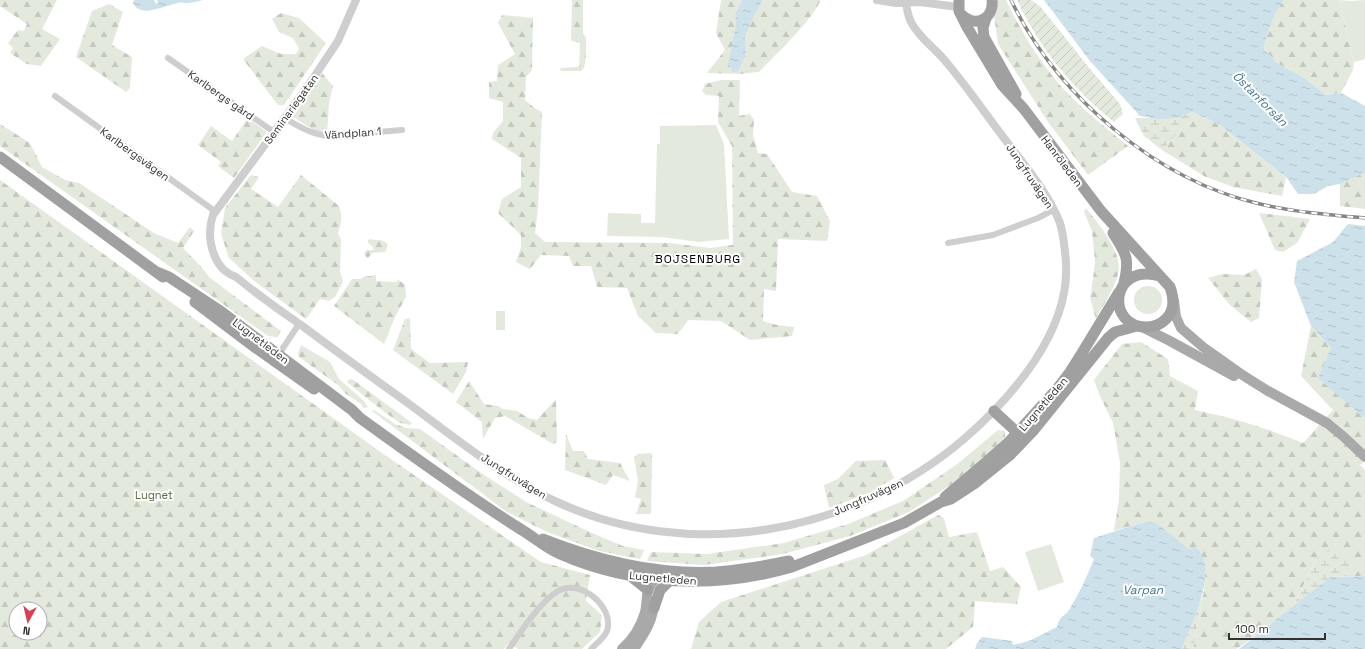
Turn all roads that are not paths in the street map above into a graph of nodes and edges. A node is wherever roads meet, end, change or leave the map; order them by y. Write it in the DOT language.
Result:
graph roads {
  1 [pos="356,0"];
  2 [pos="877,0"];
  3 [pos="992,0"];
  4 [pos="924,1"];
  5 [pos="906,3"];
  6 [pos="960,7"];
  7 [pos="986,18"];
  8 [pos="168,58"];
  9 [pos="55,96"];
  10 [pos="1024,109"];
  11 [pos="284,118"];
  12 [pos="402,130"];
  13 [pos="274,132"];
  14 [pos="0,158"];
  15 [pos="1054,210"];
  16 [pos="1100,211"];
  17 [pos="216,212"];
  18 [pos="948,243"];
  19 [pos="1160,276"];
  20 [pos="1123,285"];
  21 [pos="1174,301"];
  22 [pos="299,324"];
  23 [pos="1140,327"];
  24 [pos="277,358"];
  25 [pos="994,411"];
  26 [pos="1021,437"];
  27 [pos="1350,444"];
  28 [pos="1365,458"];
  29 [pos="523,530"];
  30 [pos="811,558"];
  31 [pos="654,574"];
  32 [pos="631,576"];
  33 [pos="670,580"];
  34 [pos="648,590"];
  35 [pos="654,608"];
  36 [pos="628,648"];
  37 [pos="508,649"];
  38 [pos="591,649"];
  1 -- 11 [label="street, Seminariegatan"];
  2 -- 5 [label="street"];
  3 -- 7 [label="highway, Hanröleden"];
  4 -- 5 [label="street"];
  4 -- 6 [label="street"];
  5 -- 15 [label="street, Jungfruvägen"];
  6 -- 7 [label="highway"];
  6 -- 10 [label="highway, Hanröleden"];
  7 -- 10 [label="highway, Hanröleden"];
  8 -- 13 [label="street, Karlbergs gård"];
  9 -- 17 [label="street, Karlbergsvägen"];
  10 -- 16 [label="highway, Hanröleden"];
  11 -- 12 [label="street, Vändplan 1"];
  11 -- 13 [label="street, Seminariegatan"];
  13 -- 17 [label="street, Seminariegatan"];
  14 -- 24 [label="highway, Lugnetleden"];
  15 -- 18 [label="street"];
  15 -- 25 [label="street, Jungfruvägen"];
  16 -- 19 [label="highway, Hanröleden"];
  16 -- 20 [label="highway, Hanröleden"];
  17 -- 22 [label="street, Jungfruvägen"];
  19 -- 20 [label="highway"];
  19 -- 21 [label="highway"];
  20 -- 23 [label="highway"];
  20 -- 26 [label="highway, Lugnetleden"];
  21 -- 23 [label="highway"];
  21 -- 27 [label="main road"];
  22 -- 24 [label="street"];
  22 -- 25 [label="street, Jungfruvägen"];
  23 -- 26 [label="highway, Lugnetleden"];
  23 -- 27 [label="main road"];
  24 -- 29 [label="highway, Lugnetleden"];
  25 -- 26 [label="highway"];
  26 -- 30 [label="highway, Lugnetleden"];
  27 -- 28 [label="main road"];
  29 -- 31 [label="highway, Lugnetleden"];
  29 -- 32 [label="highway, Lugnetleden"];
  30 -- 31 [label="highway, Lugnetleden"];
  30 -- 33 [label="highway, Lugnetleden"];
  31 -- 32 [label="highway, Lugnetleden"];
  31 -- 33 [label="highway, Lugnetleden"];
  31 -- 34 [label="main road"];
  31 -- 35 [label="main road"];
  32 -- 34 [label="highway"];
  33 -- 35 [label="highway"];
  34 -- 36 [label="main road"];
  35 -- 36 [label="main road"];
  37 -- 38 [label="street"];
}
